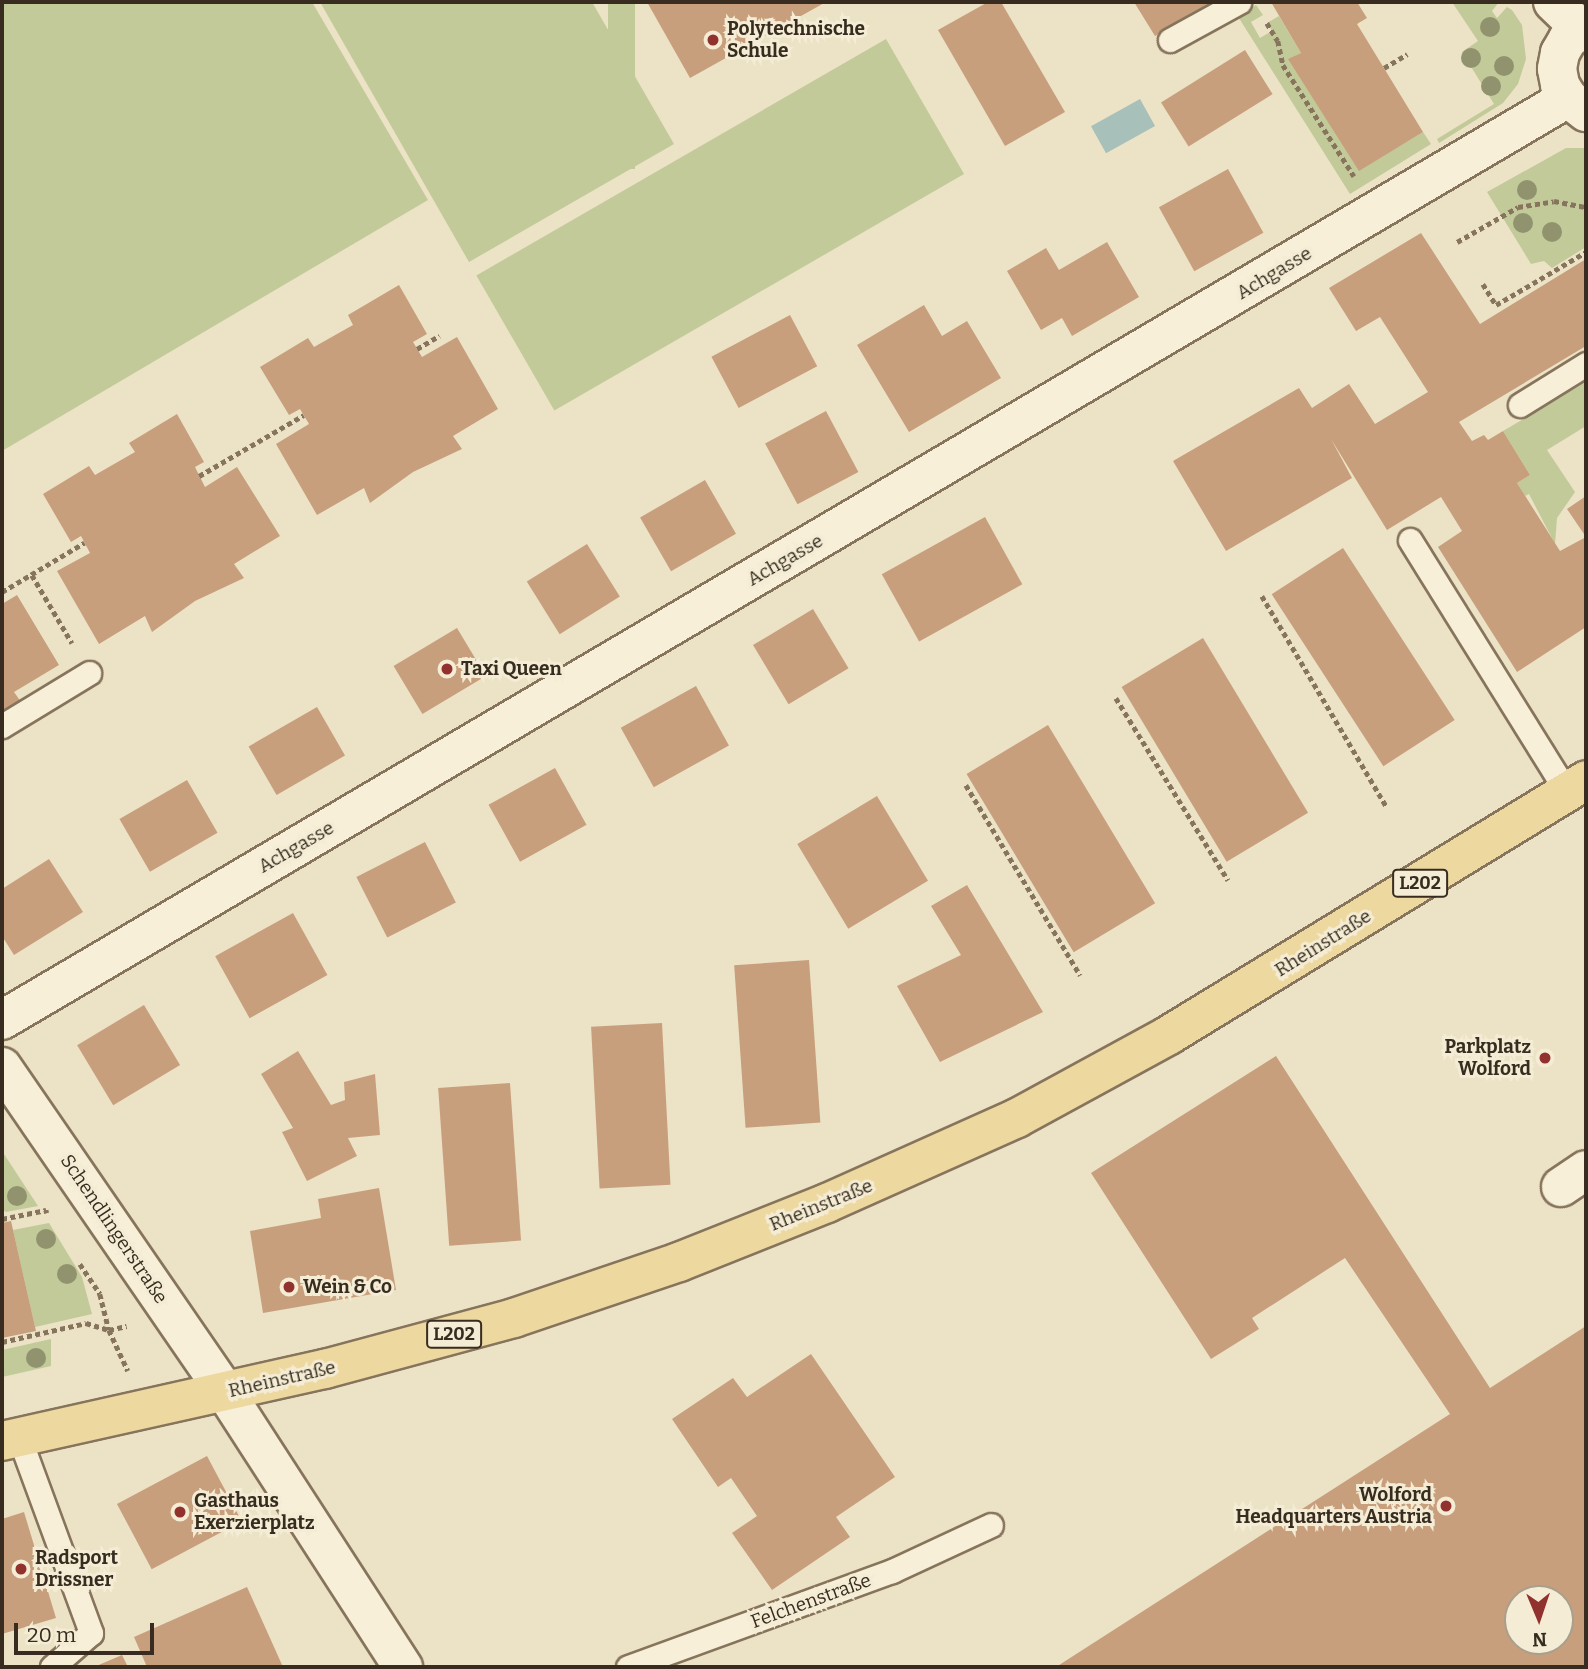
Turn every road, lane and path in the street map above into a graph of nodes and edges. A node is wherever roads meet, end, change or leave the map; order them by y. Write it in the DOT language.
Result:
graph roads {
  1 [pos="1239,2"];
  2 [pos="1553,2"];
  3 [pos="1263,15"];
  4 [pos="1583,28"];
  5 [pos="1170,40"];
  6 [pos="1408,54"];
  7 [pos="1384,68"];
  8 [pos="1577,105"];
  9 [pos="1586,207"];
  10 [pos="1377,212"];
  11 [pos="1457,242"];
  12 [pos="1586,252"];
  13 [pos="1483,284"];
  14 [pos="439,336"];
  15 [pos="417,349"];
  16 [pos="1586,364"];
  17 [pos="1520,405"];
  18 [pos="304,415"];
  19 [pos="199,476"];
  20 [pos="1410,540"];
  21 [pos="84,543"];
  22 [pos="32,575"];
  23 [pos="2,592"];
  24 [pos="1262,596"];
  25 [pos="89,673"];
  26 [pos="1116,698"];
  27 [pos="2,726"];
  28 [pos="966,785"];
  29 [pos="1576,786"];
  30 [pos="1386,806"];
  31 [pos="1228,880"];
  32 [pos="1080,975"];
  33 [pos="2,1020"];
  34 [pos="2,1067"];
  35 [pos="2,1219"];
  36 [pos="52,1220"];
  37 [pos="79,1263"];
  38 [pos="2,1342"];
  39 [pos="225,1392"];
  40 [pos="10,1439"];
  41 [pos="990,1525"];
  42 [pos="52,1667"];
  43 [pos="404,1667"];
  44 [pos="628,1667"];
  1 -- 5 [label="lane"];
  2 -- 4 [label="street"];
  3 -- 10 [label="path"];
  4 -- 8 [label="street"];
  6 -- 7 [label="path"];
  8 -- 10 [label="street, Achgasse"];
  9 -- 11 [label="path"];
  10 -- 33 [label="street, Achgasse"];
  12 -- 13 [label="path"];
  14 -- 15 [label="path"];
  16 -- 17 [label="lane"];
  18 -- 19 [label="path"];
  20 -- 29 [label="lane, Rheinstraße"];
  21 -- 22 [label="path"];
  22 -- 23 [label="path"];
  22 -- 25 [label="path"];
  24 -- 30 [label="path"];
  25 -- 27 [label="lane"];
  26 -- 31 [label="path"];
  28 -- 32 [label="path"];
  29 -- 39 [label="main road, Rheinstraße / L202"];
  34 -- 39 [label="street, Schendlingerstraße"];
  35 -- 36 [label="path"];
  37 -- 38 [label="path"];
  39 -- 40 [label="main road, Rheinstraße / L202"];
  39 -- 43 [label="street"];
  40 -- 42 [label="lane"];
  41 -- 44 [label="lane, Felchenstraße"];
}
